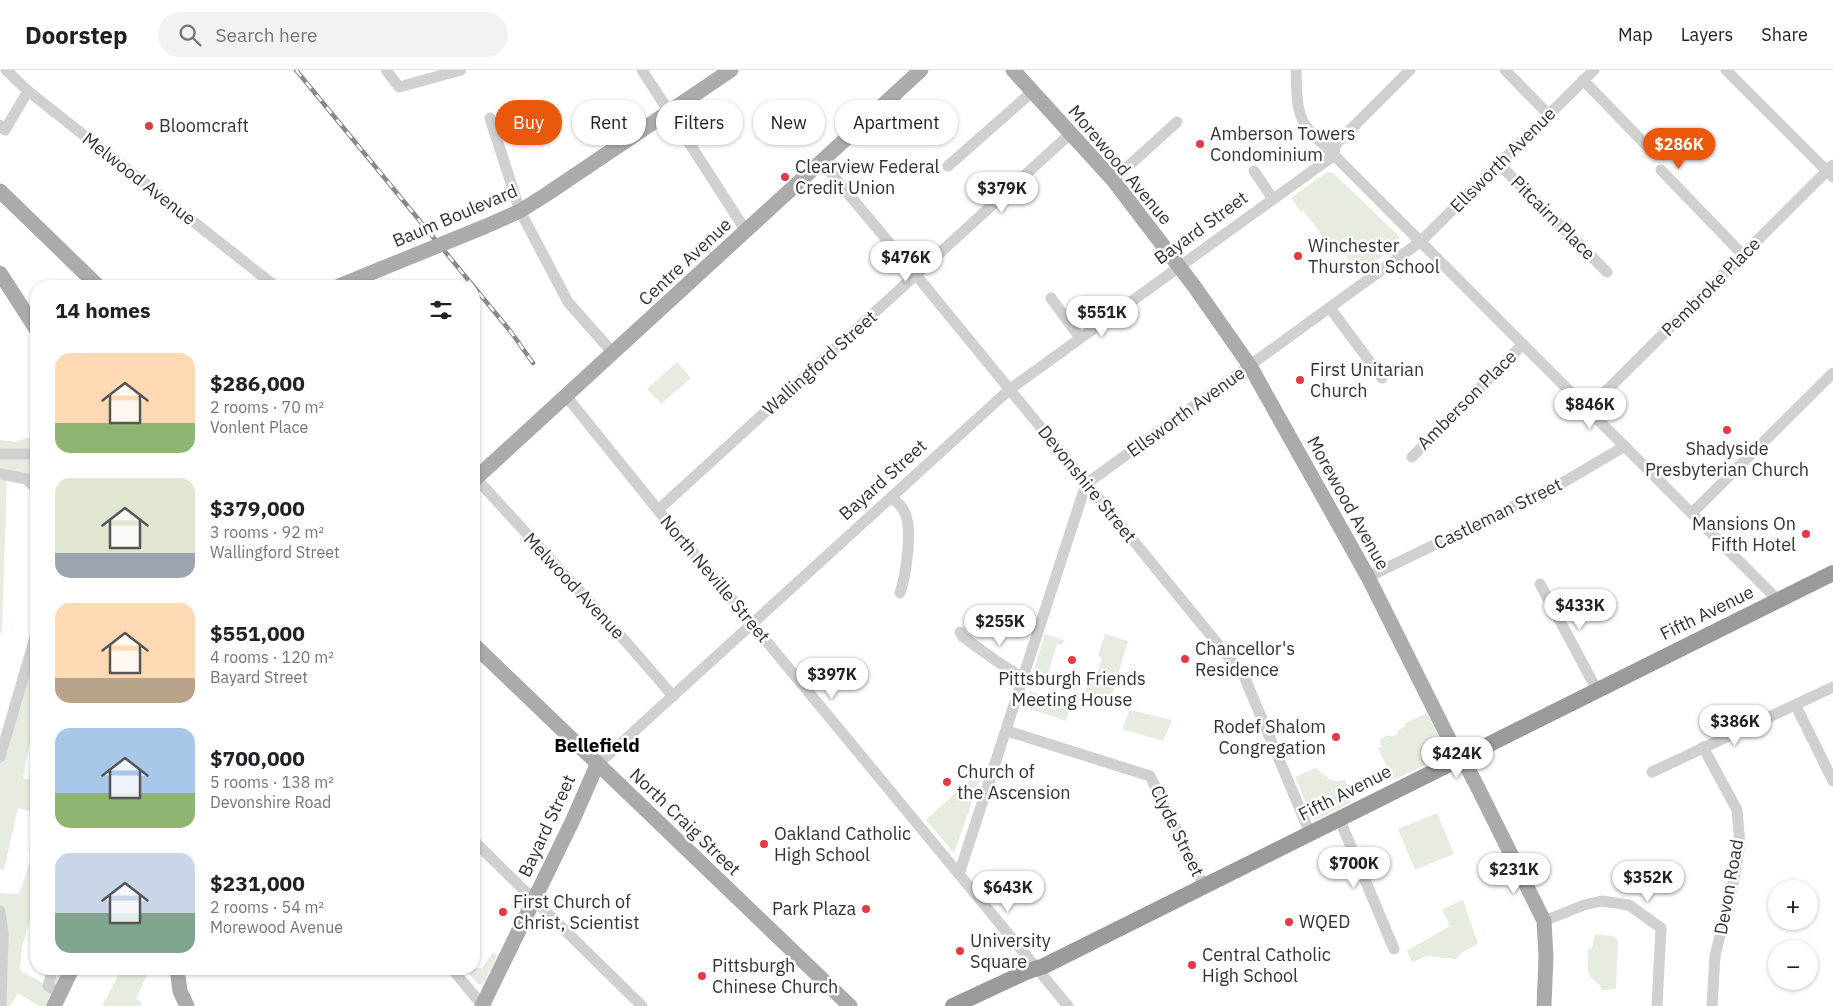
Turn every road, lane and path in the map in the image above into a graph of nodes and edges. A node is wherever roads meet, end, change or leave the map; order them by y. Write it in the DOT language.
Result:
graph roads {
  1 [pos="6,70"];
  2 [pos="386,70"];
  3 [pos="461,70"];
  4 [pos="642,70"];
  5 [pos="731,70"];
  6 [pos="921,70"];
  7 [pos="1013,70"];
  8 [pos="1296,70"];
  9 [pos="1410,70"];
  10 [pos="1505,70"];
  11 [pos="1594,70"];
  12 [pos="1726,70"];
  13 [pos="1583,80"];
  14 [pos="28,91"];
  15 [pos="1032,92"];
  16 [pos="660,100"];
  17 [pos="687,100"];
  18 [pos="1549,115"];
  19 [pos="490,118"];
  20 [pos="656,121"];
  21 [pos="1177,122"];
  22 [pos="2,127"];
  23 [pos="1070,134"];
  24 [pos="689,145"];
  25 [pos="1647,146"];
  26 [pos="1333,156"];
  27 [pos="821,161"];
  28 [pos="1499,164"];
  29 [pos="948,166"];
  30 [pos="1660,170"];
  31 [pos="1254,171"];
  32 [pos="1831,171"];
  33 [pos="1113,180"];
  34 [pos="0,191"];
  35 [pos="1273,199"];
  36 [pos="520,211"];
  37 [pos="746,231"];
  38 [pos="1420,242"];
  39 [pos="1743,255"];
  40 [pos="1179,267"];
  41 [pos="1607,272"];
  42 [pos="0,273"];
  43 [pos="916,275"];
  44 [pos="92,280"];
  45 [pos="267,280"];
  46 [pos="353,280"];
  47 [pos="1051,298"];
  48 [pos="1330,308"];
  49 [pos="30,320"];
  50 [pos="1080,338"];
  51 [pos="1523,344"];
  52 [pos="613,353"];
  53 [pos="1250,366"];
  54 [pos="1833,373"];
  55 [pos="1382,378"];
  56 [pos="1010,389"];
  57 [pos="566,396"];
  58 [pos="1588,409"];
  59 [pos="1625,446"];
  60 [pos="0,454"];
  61 [pos="30,454"];
  62 [pos="1412,457"];
  63 [pos="480,473"];
  64 [pos="0,474"];
  65 [pos="30,483"];
  66 [pos="480,484"];
  67 [pos="1086,484"];
  68 [pos="892,498"];
  69 [pos="658,510"];
  70 [pos="1692,513"];
  71 [pos="1833,573"];
  72 [pos="1368,578"];
  73 [pos="1540,584"];
  74 [pos="900,593"];
  75 [pos="1778,600"];
  76 [pos="752,624"];
  77 [pos="960,632"];
  78 [pos="480,651"];
  79 [pos="30,654"];
  80 [pos="1023,678"];
  81 [pos="1833,687"];
  82 [pos="1597,690"];
  83 [pos="672,696"];
  84 [pos="1796,706"];
  85 [pos="1007,731"];
  86 [pos="1703,747"];
  87 [pos="0,757"];
  88 [pos="1461,758"];
  89 [pos="597,765"];
  90 [pos="1652,772"];
  91 [pos="1833,782"];
  92 [pos="1339,818"];
  93 [pos="1310,833"];
  94 [pos="480,847"];
  95 [pos="959,874"];
  96 [pos="1204,886"];
  97 [pos="533,899"];
  98 [pos="0,911"];
  99 [pos="1544,921"];
  100 [pos="1394,949"];
  101 [pos="1037,969"];
  102 [pos="51,975"];
  103 [pos="69,975"];
  104 [pos="178,975"];
  105 [pos="457,975"];
  106 [pos="57,1000"];
  107 [pos="2,1006"];
  108 [pos="187,1006"];
  109 [pos="482,1006"];
  110 [pos="642,1006"];
  111 [pos="850,1006"];
  112 [pos="953,1006"];
  113 [pos="1068,1006"];
  114 [pos="1544,1006"];
  115 [pos="1657,1006"];
  116 [pos="1712,1006"];
  1 -- 14 [label="street, Melwood Avenue"];
  2 -- 3 [label="street"];
  4 -- 16 [label="street"];
  5 -- 17 [label="main road, Baum Boulevard"];
  6 -- 27 [label="main road, Centre Avenue"];
  7 -- 15 [label="main road, Morewood Avenue"];
  8 -- 26 [label="street"];
  9 -- 26 [label="street, Bayard Street"];
  10 -- 18 [label="street"];
  11 -- 13 [label="street, Ellsworth Avenue"];
  12 -- 32 [label="street"];
  13 -- 18 [label="street, Ellsworth Avenue"];
  13 -- 25 [label="street"];
  14 -- 22 [label="street"];
  14 -- 45 [label="street, Melwood Avenue"];
  15 -- 23 [label="main road, Morewood Avenue"];
  15 -- 29 [label="street"];
  18 -- 28 [label="street, Ellsworth Avenue"];
  19 -- 36 [label="street"];
  20 -- 36 [label="main road, Baum Boulevard"];
  21 -- 33 [label="street"];
  23 -- 33 [label="main road, Morewood Avenue"];
  23 -- 43 [label="street, Wallingford Street"];
  24 -- 37 [label="street"];
  26 -- 35 [label="street, Bayard Street"];
  26 -- 38 [label="street"];
  27 -- 37 [label="main road, Centre Avenue"];
  27 -- 43 [label="street, Devonshire Street"];
  28 -- 38 [label="street, Ellsworth Avenue"];
  28 -- 41 [label="street, Pitcairn Place"];
  30 -- 39 [label="street"];
  31 -- 35 [label="street"];
  32 -- 39 [label="street, Pembroke Place"];
  33 -- 40 [label="main road, Morewood Avenue"];
  34 -- 44 [label="main road"];
  35 -- 40 [label="street, Bayard Street"];
  36 -- 46 [label="main road, Baum Boulevard, bridge"];
  36 -- 52 [label="street"];
  37 -- 52 [label="main road, Centre Avenue"];
  38 -- 48 [label="street, Ellsworth Avenue"];
  38 -- 51 [label="street"];
  39 -- 58 [label="street, Pembroke Place"];
  40 -- 50 [label="street, Bayard Street"];
  40 -- 53 [label="main road, Morewood Avenue"];
  42 -- 49 [label="main road"];
  43 -- 56 [label="street, Devonshire Street"];
  43 -- 69 [label="street, Wallingford Street"];
  47 -- 50 [label="street"];
  48 -- 53 [label="street, Ellsworth Avenue"];
  48 -- 55 [label="street"];
  50 -- 56 [label="street, Bayard Street"];
  51 -- 58 [label="street"];
  51 -- 62 [label="street, Amberson Place"];
  52 -- 57 [label="main road, Centre Avenue"];
  53 -- 67 [label="street, Ellsworth Avenue"];
  53 -- 72 [label="main road, Morewood Avenue"];
  54 -- 70 [label="street"];
  56 -- 67 [label="street, Devonshire Street"];
  56 -- 68 [label="street, Bayard Street"];
  57 -- 63 [label="main road, Centre Avenue"];
  57 -- 69 [label="street, North Neville Street"];
  58 -- 59 [label="street"];
  59 -- 70 [label="street"];
  59 -- 72 [label="street, Castleman Street"];
  60 -- 61 [label="street"];
  64 -- 65 [label="street"];
  66 -- 83 [label="street, Melwood Avenue"];
  67 -- 80 [label="street"];
  67 -- 93 [label="street, Devonshire Street"];
  68 -- 74 [label="street"];
  68 -- 76 [label="street, Bayard Street"];
  69 -- 76 [label="street, North Neville Street"];
  70 -- 75 [label="street"];
  71 -- 75 [label="highway, Fifth Avenue"];
  72 -- 88 [label="main road, Morewood Avenue"];
  73 -- 82 [label="street"];
  75 -- 82 [label="highway, Fifth Avenue"];
  76 -- 83 [label="street, Bayard Street"];
  76 -- 95 [label="street, North Neville Street"];
  77 -- 80 [label="street"];
  78 -- 89 [label="main road, North Craig Street"];
  79 -- 87 [label="street"];
  80 -- 85 [label="street"];
  81 -- 84 [label="street"];
  82 -- 88 [label="highway, Fifth Avenue"];
  83 -- 89 [label="street, Bayard Street"];
  84 -- 86 [label="street"];
  84 -- 91 [label="street"];
  85 -- 95 [label="street"];
  85 -- 96 [label="street, Clyde Street"];
  86 -- 90 [label="street"];
  86 -- 116 [label="street, Devon Road"];
  88 -- 92 [label="highway, Fifth Avenue"];
  88 -- 99 [label="main road, Morewood Avenue"];
  89 -- 97 [label="main road, Bayard Street"];
  89 -- 111 [label="main road, North Craig Street"];
  92 -- 93 [label="highway, Fifth Avenue"];
  92 -- 100 [label="street"];
  93 -- 96 [label="highway, Fifth Avenue"];
  94 -- 97 [label="street"];
  95 -- 101 [label="street, North Neville Street"];
  96 -- 101 [label="highway, Fifth Avenue"];
  97 -- 109 [label="main road, Bayard Street"];
  97 -- 110 [label="street"];
  98 -- 107 [label="street"];
  99 -- 114 [label="main road, Morewood Avenue"];
  99 -- 115 [label="street"];
  101 -- 112 [label="highway, Fifth Avenue"];
  101 -- 113 [label="street, North Neville Street"];
  102 -- 106 [label="street"];
  103 -- 106 [label="main road"];
  104 -- 108 [label="main road"];
  105 -- 109 [label="street"];
}
